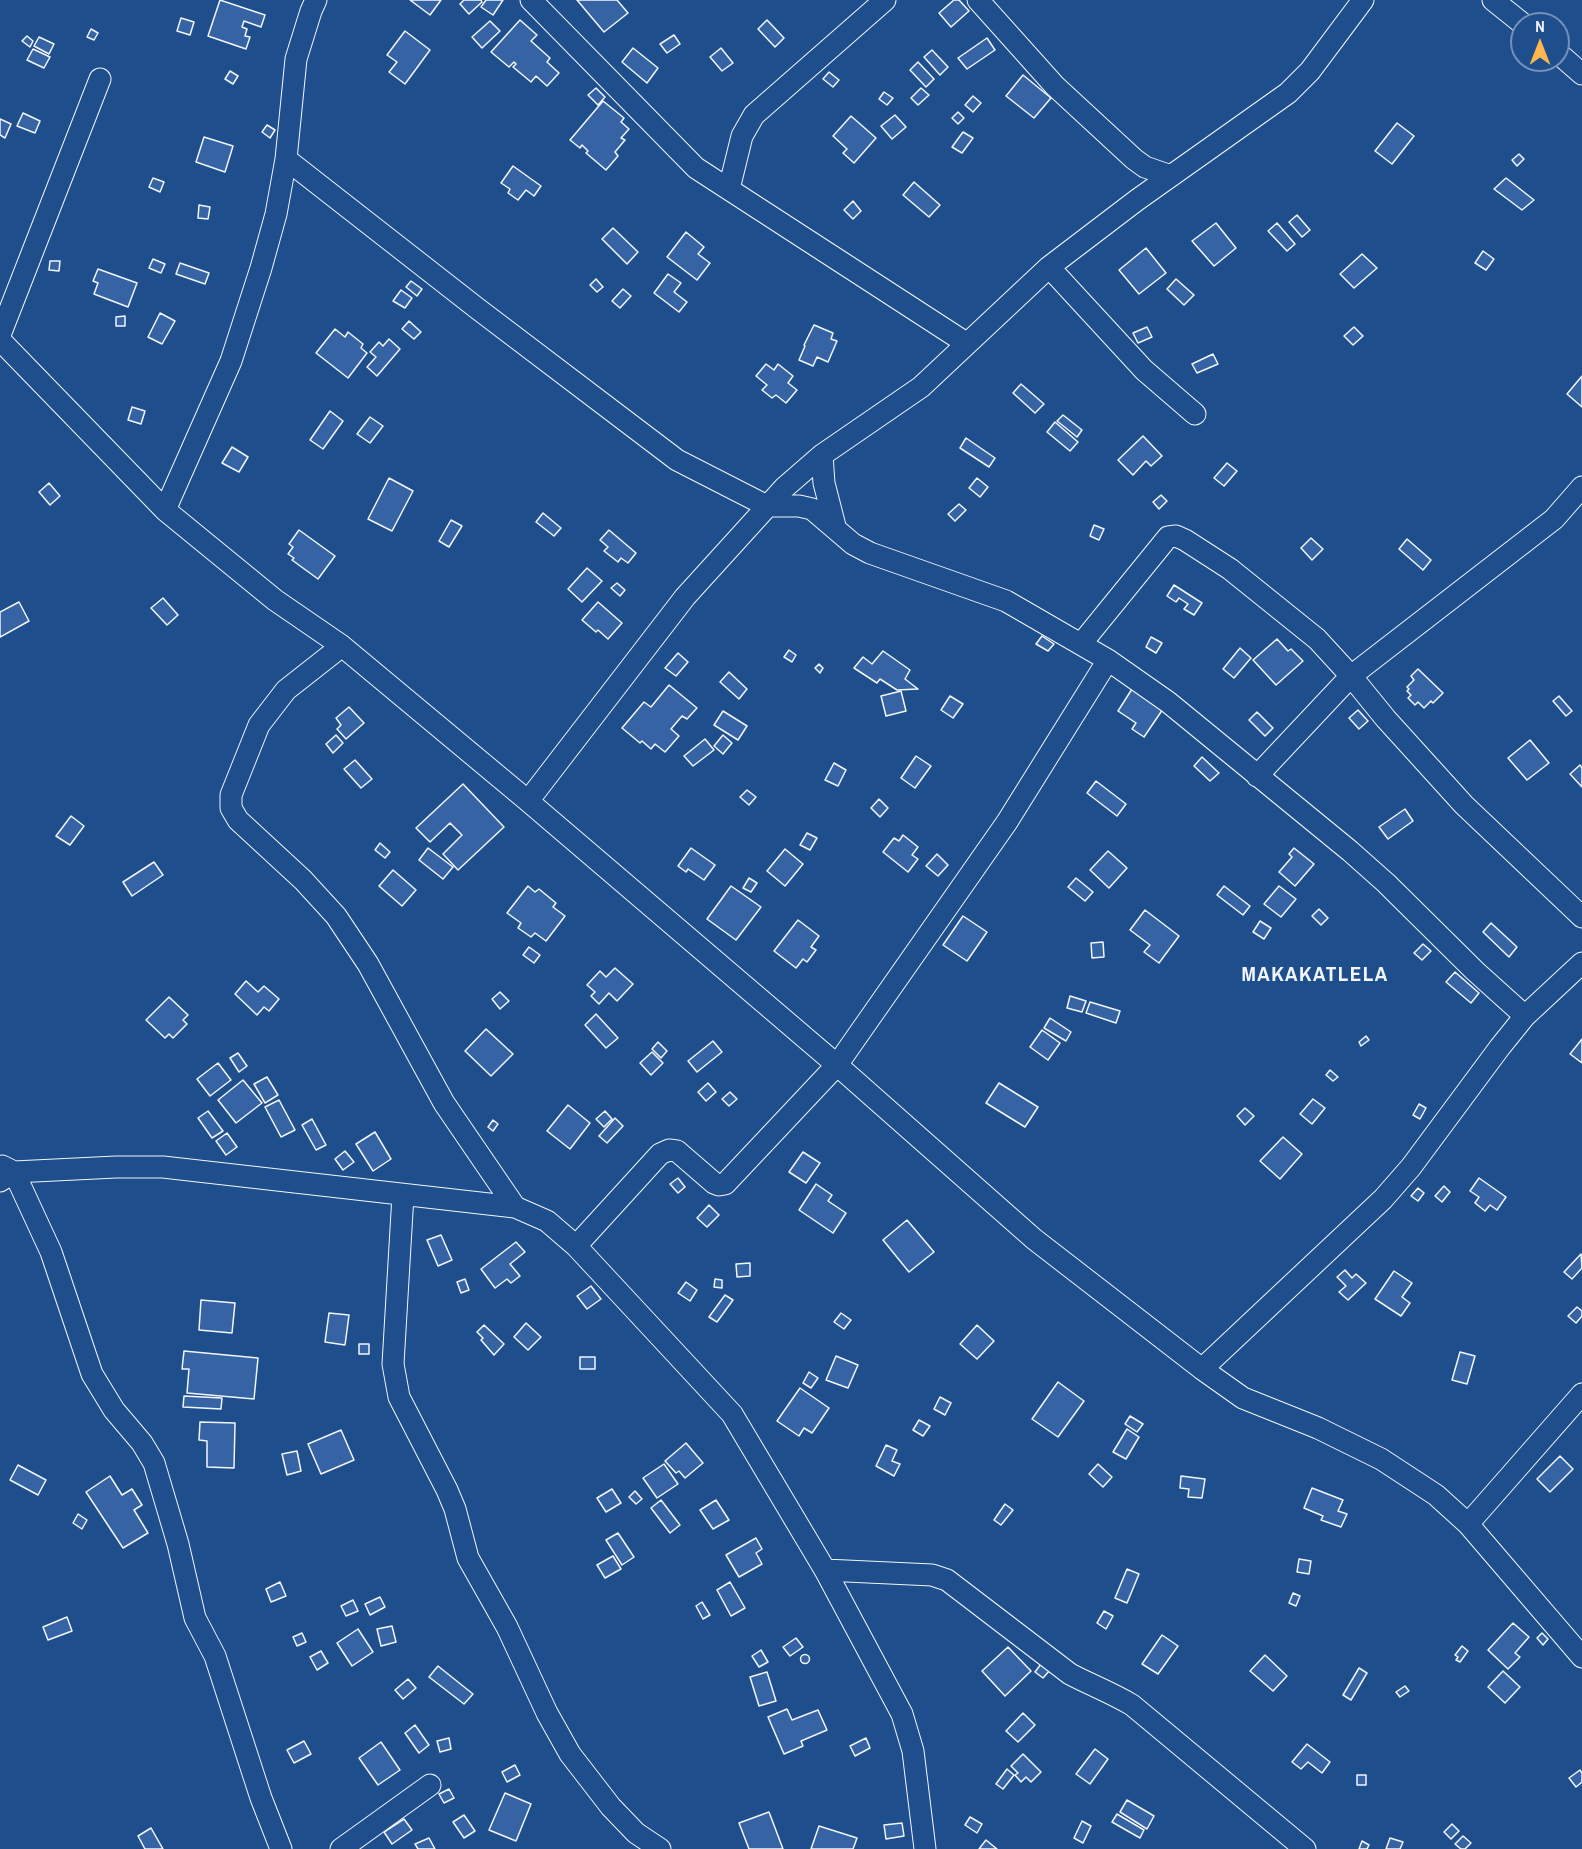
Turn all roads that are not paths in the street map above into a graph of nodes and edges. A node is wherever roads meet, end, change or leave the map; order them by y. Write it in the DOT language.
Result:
graph roads {
  1 [pos="316,0"];
  2 [pos="531,0"];
  3 [pos="885,0"];
  4 [pos="978,0"];
  5 [pos="1363,0"];
  6 [pos="1493,0"];
  7 [pos="1510,14"];
  8 [pos="1570,64"];
  9 [pos="1582,74"];
  10 [pos="100,79"];
  11 [pos="286,159"];
  12 [pos="1171,176"];
  13 [pos="729,189"];
  14 [pos="1049,267"];
  15 [pos="0,335"];
  16 [pos="0,340"];
  17 [pos="966,343"];
  18 [pos="1195,414"];
  19 [pos="822,455"];
  20 [pos="1582,487"];
  21 [pos="767,506"];
  22 [pos="165,510"];
  23 [pos="835,526"];
  24 [pos="1081,644"];
  25 [pos="342,646"];
  26 [pos="1108,660"];
  27 [pos="1351,676"];
  28 [pos="1257,776"];
  29 [pos="528,801"];
  30 [pos="1582,917"];
  31 [pos="1582,963"];
  32 [pos="1525,1016"];
  33 [pos="837,1065"];
  34 [pos="5,1173"];
  35 [pos="403,1194"];
  36 [pos="515,1207"];
  37 [pos="576,1246"];
  38 [pos="1202,1369"];
  39 [pos="1582,1394"];
  40 [pos="1468,1524"];
  41 [pos="825,1570"];
  42 [pos="1582,1657"];
  43 [pos="430,1785"];
  44 [pos="281,1849"];
  45 [pos="341,1849"];
  46 [pos="660,1849"];
  47 [pos="926,1849"];
  48 [pos="1305,1849"];
  1 -- 11 [label="street"];
  2 -- 13 [label="street"];
  3 -- 13 [label="street"];
  4 -- 12 [label="street"];
  5 -- 12 [label="street"];
  6 -- 7 [label="street"];
  8 -- 9 [label="street"];
  10 -- 15 [label="street"];
  11 -- 21 [label="street"];
  11 -- 22 [label="street"];
  12 -- 14 [label="street"];
  13 -- 17 [label="street"];
  14 -- 17 [label="street"];
  14 -- 18 [label="street"];
  16 -- 22 [label="street"];
  17 -- 19 [label="street"];
  19 -- 21 [label="street"];
  19 -- 23 [label="street"];
  20 -- 27 [label="street"];
  21 -- 23 [label="street"];
  21 -- 29 [label="street"];
  22 -- 25 [label="street"];
  23 -- 24 [label="street"];
  24 -- 26 [label="street"];
  24 -- 27 [label="street"];
  25 -- 29 [label="street"];
  25 -- 36 [label="street"];
  26 -- 28 [label="street"];
  26 -- 33 [label="street"];
  27 -- 28 [label="street"];
  27 -- 30 [label="street"];
  28 -- 32 [label="street"];
  29 -- 33 [label="street"];
  31 -- 32 [label="street"];
  32 -- 38 [label="street"];
  33 -- 37 [label="street"];
  33 -- 38 [label="street"];
  34 -- 35 [label="street"];
  34 -- 44 [label="street"];
  35 -- 36 [label="street"];
  35 -- 46 [label="street"];
  36 -- 37 [label="street"];
  37 -- 41 [label="street"];
  38 -- 40 [label="street"];
  39 -- 40 [label="street"];
  40 -- 42 [label="street"];
  41 -- 47 [label="street"];
  41 -- 48 [label="street"];
  43 -- 45 [label="street"];
}
